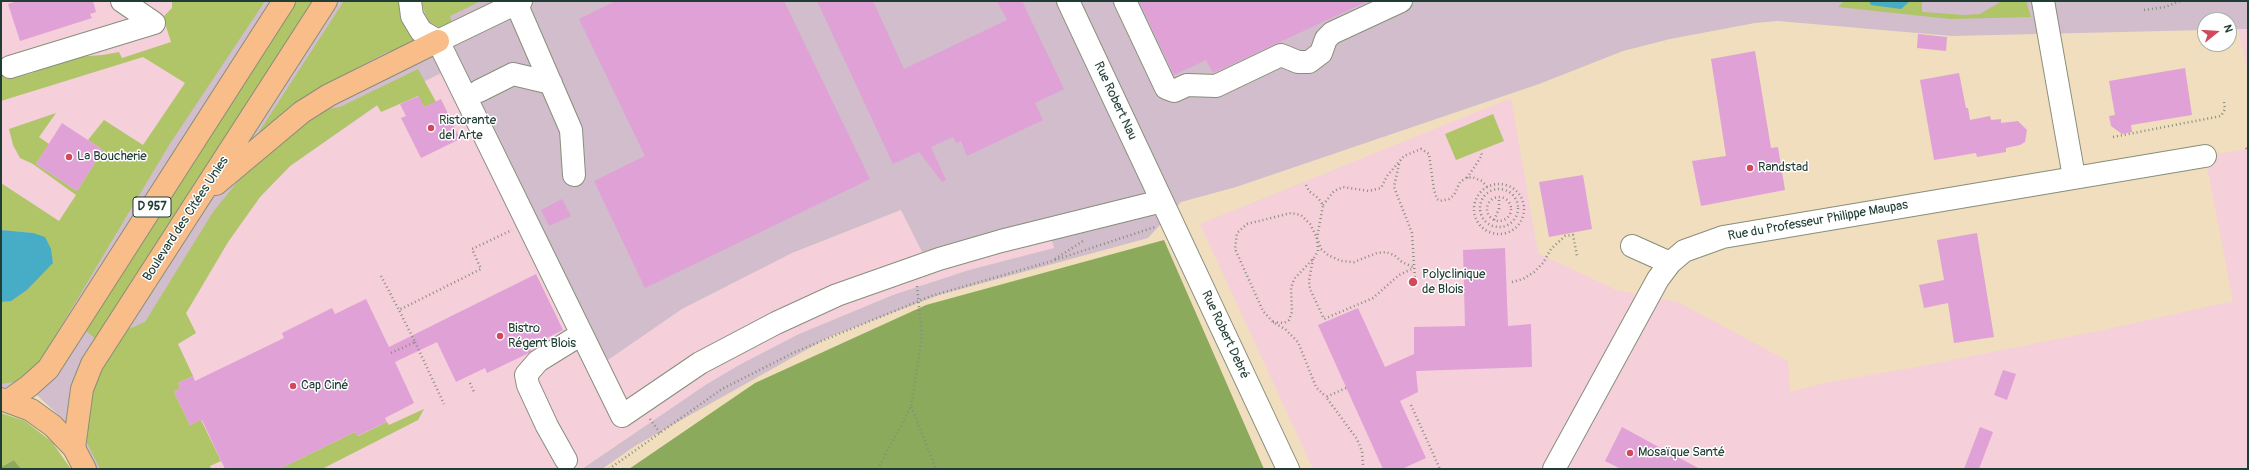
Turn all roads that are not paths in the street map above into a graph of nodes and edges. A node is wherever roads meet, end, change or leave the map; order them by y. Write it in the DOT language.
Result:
graph roads {
  1 [pos="122,1"];
  2 [pos="284,1"];
  3 [pos="326,1"];
  4 [pos="410,1"];
  5 [pos="1068,1"];
  6 [pos="1125,1"];
  7 [pos="1401,1"];
  8 [pos="2043,1"];
  9 [pos="515,2"];
  10 [pos="438,41"];
  11 [pos="10,67"];
  12 [pos="551,83"];
  13 [pos="479,91"];
  14 [pos="2205,156"];
  15 [pos="574,175"];
  16 [pos="2074,178"];
  17 [pos="199,199"];
  18 [pos="1162,201"];
  19 [pos="1632,246"];
  20 [pos="1670,263"];
  21 [pos="580,335"];
  22 [pos="4,400"];
  23 [pos="74,448"];
  24 [pos="566,460"];
  25 [pos="85,469"];
  26 [pos="1288,469"];
  27 [pos="1554,469"];
  1 -- 11 [label="street"];
  2 -- 22 [label="main road, D 957"];
  3 -- 17 [label="main road, Boulevard des Citées Unies / D 957"];
  4 -- 10 [label="street"];
  5 -- 18 [label="street, Rue Robert Nau"];
  6 -- 7 [label="street"];
  8 -- 16 [label="street"];
  9 -- 10 [label="street"];
  9 -- 12 [label="street"];
  10 -- 17 [label="main road"];
  10 -- 21 [label="street"];
  12 -- 13 [label="street"];
  12 -- 15 [label="street"];
  14 -- 16 [label="street, Rue du Professeur Philippe Maupas"];
  16 -- 20 [label="street, Rue du Professeur Philippe Maupas"];
  17 -- 23 [label="main road, Boulevard des Citées Unies / D 957"];
  18 -- 21 [label="street"];
  18 -- 26 [label="street, Rue Robert Debré"];
  19 -- 20 [label="street"];
  20 -- 27 [label="street, Rue du Professeur Philippe Maupas"];
  21 -- 24 [label="street"];
  22 -- 23 [label="main road"];
  23 -- 25 [label="main road"];
}
